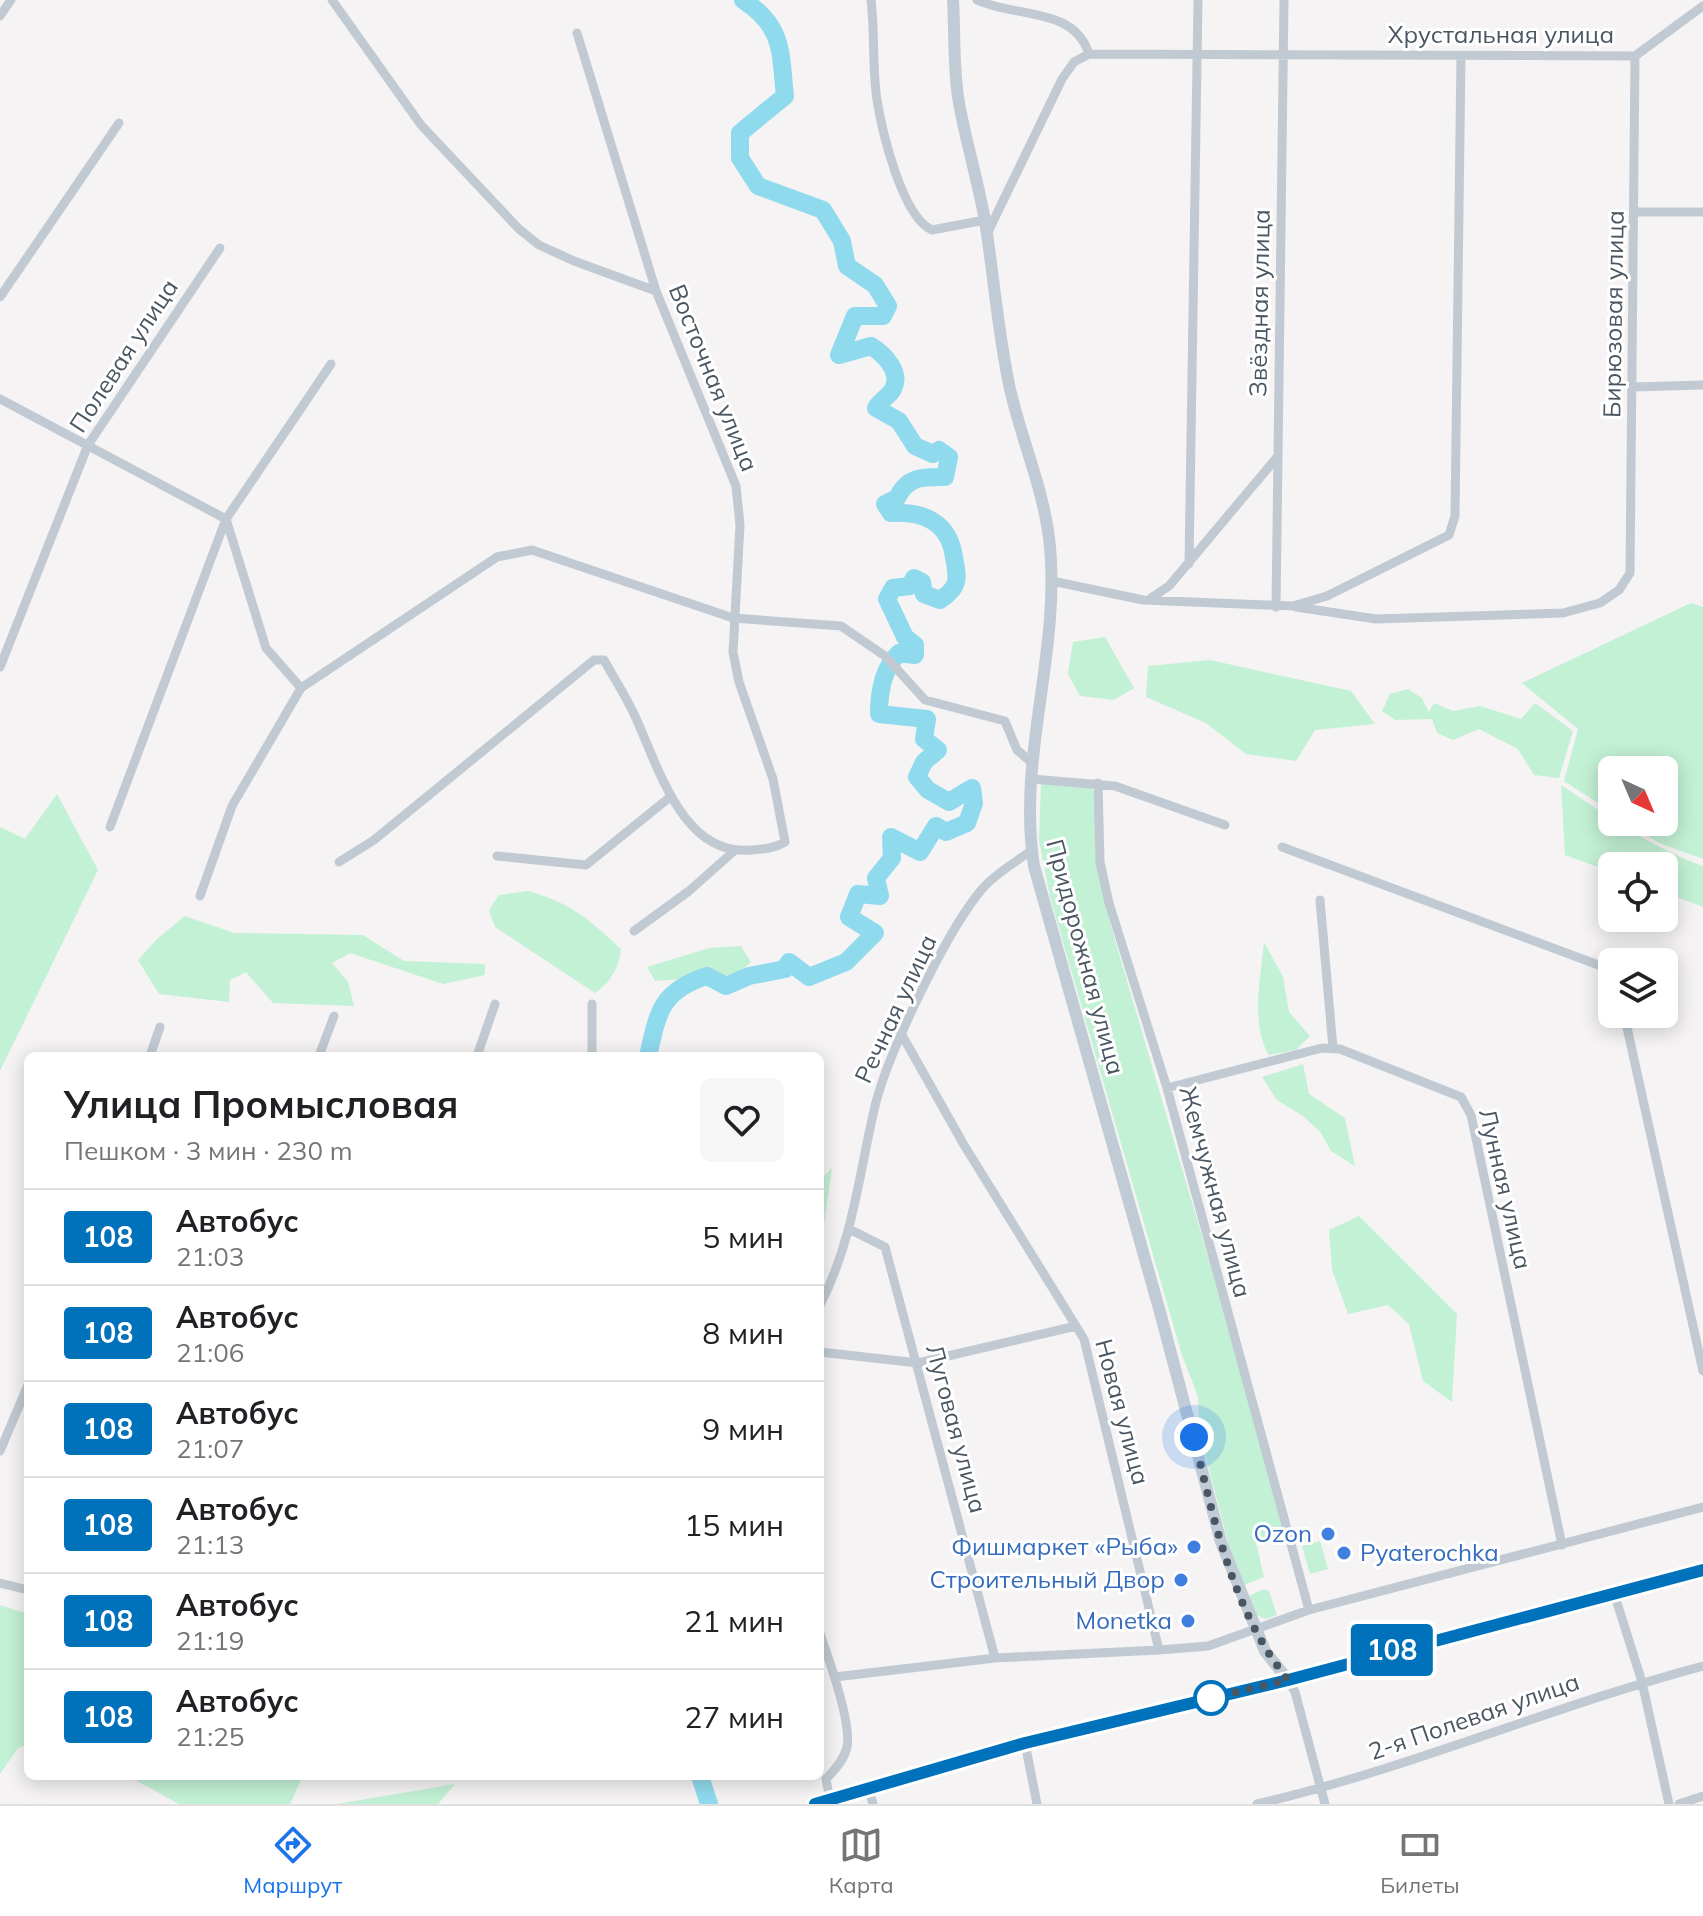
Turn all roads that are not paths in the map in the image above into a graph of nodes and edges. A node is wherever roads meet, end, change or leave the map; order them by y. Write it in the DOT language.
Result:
graph roads {
  1 [pos="11,0"];
  2 [pos="332,0"];
  3 [pos="871,0"];
  4 [pos="953,0"];
  5 [pos="977,0"];
  6 [pos="1198,0"];
  7 [pos="1284,0"];
  8 [pos="1703,6"];
  9 [pos="0,16"];
  10 [pos="577,33"];
  11 [pos="1283,53"];
  12 [pos="1089,54"];
  13 [pos="1197,54"];
  14 [pos="1461,56"];
  15 [pos="1635,56"];
  16 [pos="119,123"];
  17 [pos="1635,212"];
  18 [pos="1703,212"];
  19 [pos="985,220"];
  20 [pos="987,234"];
  21 [pos="220,248"];
  22 [pos="656,291"];
  23 [pos="0,297"];
  24 [pos="331,364"];
  25 [pos="1703,385"];
  26 [pos="1633,387"];
  27 [pos="0,399"];
  28 [pos="88,445"];
  29 [pos="1278,456"];
  30 [pos="226,519"];
  31 [pos="1189,564"];
  32 [pos="1052,581"];
  33 [pos="1143,600"];
  34 [pos="1293,606"];
  35 [pos="1276,607"];
  36 [pos="733,618"];
  37 [pos="0,667"];
  38 [pos="301,688"];
  39 [pos="1032,763"];
  40 [pos="1032,779"];
  41 [pos="1098,783"];
  42 [pos="670,797"];
  43 [pos="1225,825"];
  44 [pos="110,827"];
  45 [pos="1282,847"];
  46 [pos="1032,850"];
  47 [pos="734,851"];
  48 [pos="497,856"];
  49 [pos="339,862"];
  50 [pos="200,896"];
  51 [pos="1320,900"];
  52 [pos="634,931"];
  53 [pos="1598,965"];
  54 [pos="495,1004"];
  55 [pos="592,1004"];
  56 [pos="334,1016"];
  57 [pos="160,1027"];
  58 [pos="1627,1028"];
  59 [pos="902,1035"];
  60 [pos="1333,1048"];
  61 [pos="151,1052"];
  62 [pos="320,1052"];
  63 [pos="478,1052"];
  64 [pos="592,1052"];
  65 [pos="1167,1088"];
  66 [pos="851,1230"];
  67 [pos="824,1295"];
  68 [pos="1076,1326"];
  69 [pos="824,1352"];
  70 [pos="918,1363"];
  71 [pos="1703,1371"];
  72 [pos="24,1394"];
  73 [pos="0,1451"];
  74 [pos="1703,1507"];
  75 [pos="1562,1545"];
  76 [pos="1703,1570"];
  77 [pos="0,1583"];
  78 [pos="24,1589"];
  79 [pos="1614,1593"];
  80 [pos="1309,1610"];
  81 [pos="1255,1629"];
  82 [pos="824,1645"];
  83 [pos="1159,1650"];
  84 [pos="995,1658"];
  85 [pos="1703,1666"];
  86 [pos="835,1677"];
  87 [pos="1288,1680"];
  88 [pos="1642,1682"];
  89 [pos="1025,1743"];
  90 [pos="1321,1789"];
  91 [pos="869,1790"];
  92 [pos="1703,1796"];
  93 [pos="830,1800"];
  94 [pos="815,1804"];
  95 [pos="873,1804"];
  96 [pos="1037,1804"];
  97 [pos="1257,1804"];
  98 [pos="1325,1804"];
  99 [pos="1669,1804"];
  100 [pos="1679,1804"];
  1 -- 9 [label="street"];
  2 -- 22 [label="street"];
  3 -- 19 [label="street"];
  4 -- 19 [label="street, Придорожная улица"];
  5 -- 12 [label="street"];
  6 -- 13 [label="street"];
  7 -- 11 [label="street, Звёздная улица"];
  8 -- 15 [label="street, Хрустальная улица"];
  10 -- 22 [label="street, Восточная улица"];
  11 -- 13 [label="street, Хрустальная улица"];
  11 -- 14 [label="street, Хрустальная улица"];
  11 -- 29 [label="street, Звёздная улица"];
  12 -- 13 [label="street, Хрустальная улица"];
  12 -- 20 [label="street"];
  13 -- 31 [label="street"];
  14 -- 15 [label="street, Хрустальная улица"];
  14 -- 34 [label="street"];
  15 -- 17 [label="street, Бирюзовая улица"];
  16 -- 23 [label="street"];
  17 -- 18 [label="street"];
  17 -- 26 [label="street, Бирюзовая улица"];
  19 -- 20 [label="street, Придорожная улица"];
  20 -- 32 [label="street, Придорожная улица"];
  21 -- 28 [label="street, Полевая улица"];
  22 -- 36 [label="street, Восточная улица"];
  24 -- 30 [label="street"];
  25 -- 26 [label="street"];
  26 -- 34 [label="street, Бирюзовая улица"];
  27 -- 28 [label="street"];
  28 -- 30 [label="street"];
  28 -- 37 [label="street, Полевая улица"];
  29 -- 31 [label="street"];
  29 -- 35 [label="street, Звёздная улица"];
  30 -- 38 [label="street"];
  30 -- 44 [label="street"];
  31 -- 33 [label="street"];
  32 -- 33 [label="street"];
  32 -- 39 [label="street, Придорожная улица"];
  33 -- 35 [label="street"];
  34 -- 35 [label="street"];
  36 -- 38 [label="street"];
  36 -- 39 [label="street"];
  36 -- 47 [label="street, Восточная улица"];
  38 -- 50 [label="street"];
  39 -- 40 [label="street, Придорожная улица"];
  40 -- 41 [label="street"];
  40 -- 46 [label="street, Придорожная улица"];
  41 -- 43 [label="street"];
  41 -- 65 [label="street, Жемчужная улица"];
  42 -- 47 [label="street"];
  42 -- 48 [label="street"];
  42 -- 49 [label="street"];
  45 -- 53 [label="street"];
  46 -- 59 [label="street, Речная улица"];
  46 -- 81 [label="street, Придорожная улица"];
  47 -- 52 [label="street"];
  51 -- 60 [label="street"];
  54 -- 63 [label="street"];
  55 -- 64 [label="street"];
  56 -- 62 [label="street"];
  57 -- 61 [label="street"];
  58 -- 71 [label="street"];
  59 -- 66 [label="street, Речная улица"];
  59 -- 68 [label="street, Новая улица"];
  60 -- 65 [label="street, Лунная улица"];
  60 -- 75 [label="street, Лунная улица"];
  65 -- 80 [label="street, Жемчужная улица"];
  66 -- 67 [label="street, Речная улица"];
  66 -- 70 [label="street, Луговая улица"];
  68 -- 70 [label="street"];
  68 -- 83 [label="street, Новая улица"];
  69 -- 70 [label="street"];
  70 -- 84 [label="street, Луговая улица"];
  72 -- 73 [label="street"];
  74 -- 75 [label="street"];
  75 -- 80 [label="street"];
  76 -- 79 [label="street"];
  77 -- 78 [label="street"];
  79 -- 87 [label="street"];
  79 -- 88 [label="street"];
  80 -- 81 [label="street"];
  81 -- 83 [label="street"];
  81 -- 87 [label="street, Придорожная улица"];
  82 -- 86 [label="street"];
  83 -- 84 [label="street"];
  84 -- 86 [label="street"];
  85 -- 88 [label="street, 2-я Полевая улица"];
  86 -- 93 [label="street"];
  87 -- 89 [label="street"];
  87 -- 90 [label="street"];
  88 -- 90 [label="street, 2-я Полевая улица"];
  88 -- 99 [label="street"];
  89 -- 91 [label="street"];
  89 -- 96 [label="street"];
  90 -- 97 [label="street, 2-я Полевая улица"];
  90 -- 98 [label="street"];
  91 -- 93 [label="street"];
  91 -- 95 [label="street"];
  92 -- 100 [label="street"];
  93 -- 94 [label="street"];
}
